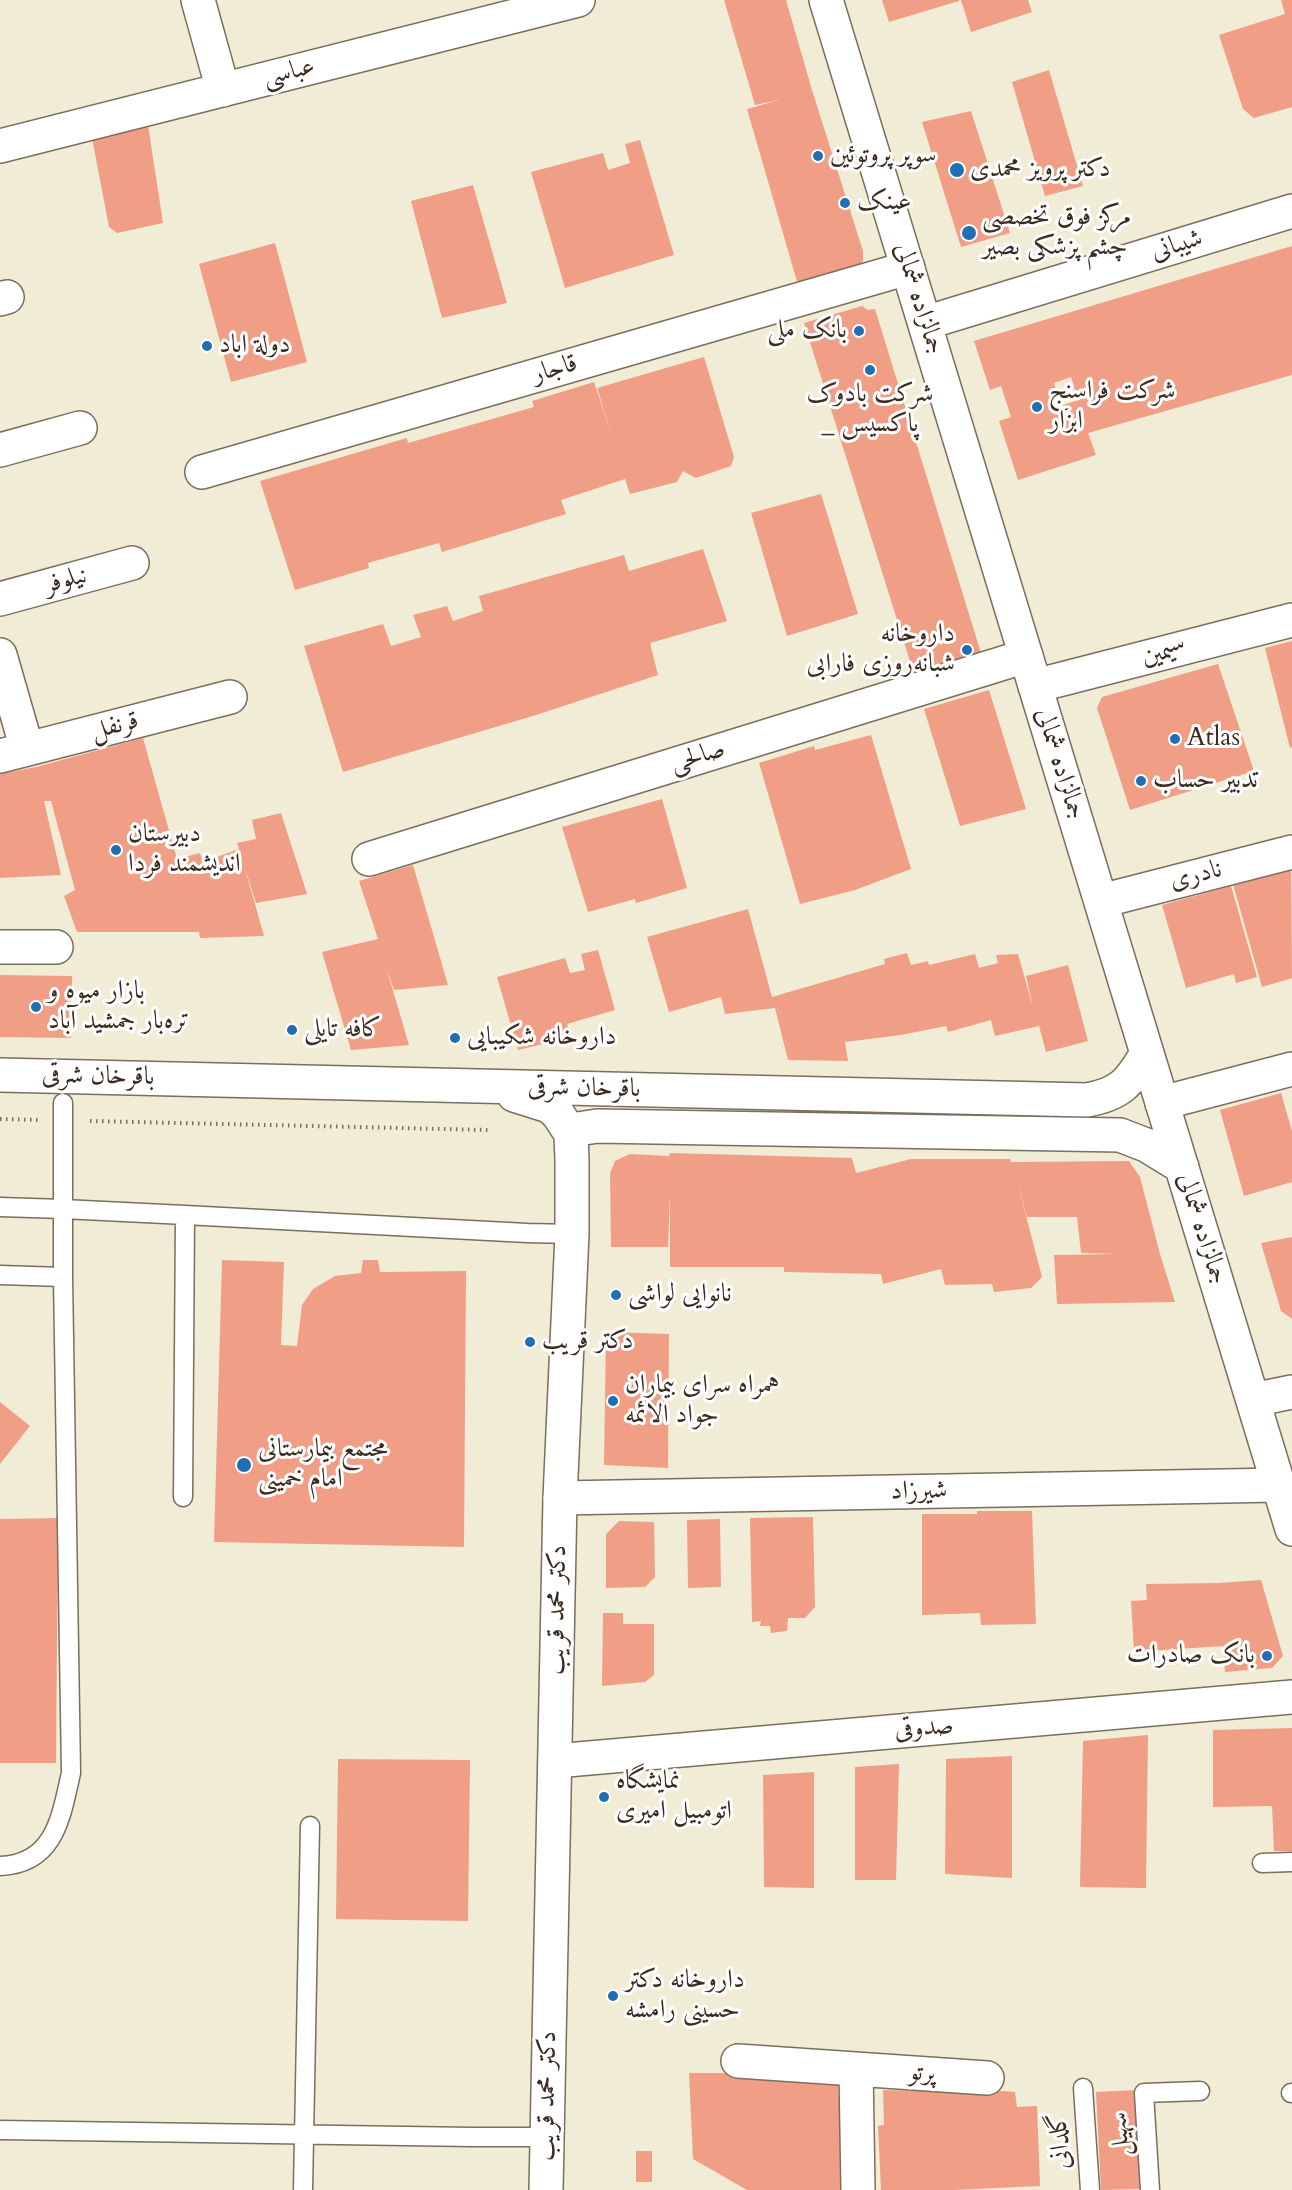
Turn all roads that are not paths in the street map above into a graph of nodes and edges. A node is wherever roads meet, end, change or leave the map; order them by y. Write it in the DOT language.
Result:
graph roads {
  1 [pos="198,0"];
  2 [pos="578,0"];
  3 [pos="826,0"];
  4 [pos="223,90"];
  5 [pos="0,146"];
  6 [pos="1292,211"];
  7 [pos="908,268"];
  8 [pos="925,322"];
  9 [pos="80,429"];
  10 [pos="0,450"];
  11 [pos="202,472"];
  12 [pos="132,563"];
  13 [pos="0,599"];
  14 [pos="1292,620"];
  15 [pos="0,655"];
  16 [pos="1031,671"];
  17 [pos="230,697"];
  18 [pos="13,753"];
  19 [pos="1292,852"];
  20 [pos="369,859"];
  21 [pos="1101,901"];
  22 [pos="0,946"];
  23 [pos="56,947"];
  24 [pos="1147,1053"];
  25 [pos="1292,1069"];
  26 [pos="0,1075"];
  27 [pos="483,1086"];
  28 [pos="1162,1103"];
  29 [pos="63,1112"];
  30 [pos="571,1134"];
  31 [pos="1182,1167"];
  32 [pos="0,1207"];
  33 [pos="63,1209"];
  34 [pos="184,1215"];
  35 [pos="572,1234"];
  36 [pos="0,1275"];
  37 [pos="63,1277"];
  38 [pos="1292,1392"];
  39 [pos="1253,1400"];
  40 [pos="1279,1485"];
  41 [pos="183,1497"];
  42 [pos="560,1498"];
  43 [pos="1292,1529"];
  44 [pos="1292,1697"];
  45 [pos="555,1761"];
  46 [pos="310,1826"];
  47 [pos="1292,1862"];
  48 [pos="1262,1863"];
  49 [pos="0,1866"];
  50 [pos="738,2061"];
  51 [pos="856,2069"];
  52 [pos="987,2078"];
  53 [pos="1083,2088"];
  54 [pos="1200,2091"];
  55 [pos="0,2130"];
  56 [pos="304,2134"];
  57 [pos="548,2137"];
  58 [pos="303,2190"];
  59 [pos="546,2190"];
  60 [pos="858,2190"];
  61 [pos="1090,2190"];
  62 [pos="1150,2190"];
  1 -- 4 [label="street"];
  2 -- 4 [label="street, عباسی"];
  3 -- 7 [label="street, جمالزاده شمالی"];
  4 -- 5 [label="street, عباسی"];
  6 -- 8 [label="street, شیبانی"];
  7 -- 8 [label="street, جمالزاده شمالی"];
  7 -- 11 [label="street, قاجار"];
  8 -- 16 [label="street, جمالزاده شمالی"];
  9 -- 10 [label="street"];
  12 -- 13 [label="street, نیلوفر"];
  14 -- 16 [label="street, سیمین"];
  15 -- 18 [label="street"];
  16 -- 20 [label="street, صالحی"];
  16 -- 21 [label="street, جمالزاده شمالی"];
  17 -- 18 [label="street, قرنفل"];
  19 -- 21 [label="street, نادری"];
  21 -- 24 [label="street, جمالزاده شمالی"];
  22 -- 23 [label="street"];
  24 -- 27 [label="street, باقرخان شرقی"];
  24 -- 28 [label="street, جمالزاده شمالی"];
  25 -- 28 [label="street"];
  26 -- 27 [label="street, باقرخان شرقی"];
  27 -- 30 [label="street"];
  28 -- 31 [label="street, جمالزاده شمالی"];
  29 -- 33 [label="lane"];
  30 -- 31 [label="street"];
  30 -- 35 [label="street, دکتر محمد قریب"];
  31 -- 39 [label="street, جمالزاده شمالی"];
  32 -- 33 [label="lane"];
  33 -- 34 [label="lane"];
  33 -- 37 [label="lane"];
  34 -- 35 [label="lane"];
  34 -- 41 [label="lane"];
  35 -- 42 [label="street, دکتر محمد قریب"];
  36 -- 37 [label="lane"];
  37 -- 49 [label="lane"];
  38 -- 39 [label="street"];
  39 -- 40 [label="street, جمالزاده شمالی"];
  40 -- 42 [label="street, شیرزاد"];
  40 -- 43 [label="street, جمالزاده شمالی"];
  42 -- 45 [label="street, دکتر محمد قریب"];
  44 -- 45 [label="street, صدوقی"];
  45 -- 57 [label="street, دکتر محمد قریب"];
  46 -- 56 [label="lane"];
  47 -- 48 [label="lane"];
  50 -- 51 [label="street, پرتو"];
  51 -- 52 [label="street, پرتو"];
  51 -- 60 [label="street"];
  53 -- 61 [label="lane, گلدانی"];
  54 -- 62 [label="lane, سهیل"];
  55 -- 56 [label="lane"];
  56 -- 57 [label="lane"];
  56 -- 58 [label="lane"];
  57 -- 59 [label="street, دکتر محمد قریب"];
}
